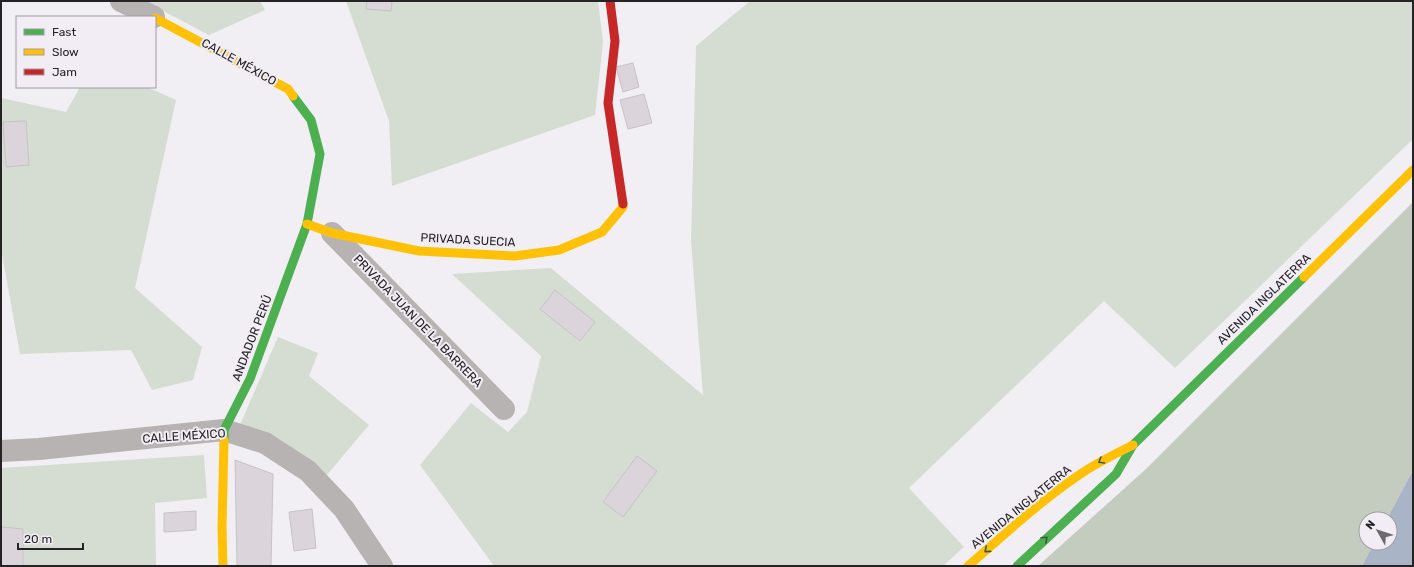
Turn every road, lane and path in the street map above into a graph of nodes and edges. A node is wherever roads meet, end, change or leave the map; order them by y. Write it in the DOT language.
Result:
graph roads {
  1 [pos="121,1"];
  2 [pos="610,1"];
  3 [pos="152,16"];
  4 [pos="156,18"];
  5 [pos="311,120"];
  6 [pos="1413,170"];
  7 [pos="307,224"];
  8 [pos="332,234"];
  9 [pos="504,409"];
  10 [pos="224,430"];
  11 [pos="1133,445"];
  12 [pos="1,451"];
  13 [pos="1071,480"];
  14 [pos="1028,526"];
  15 [pos="223,566"];
  16 [pos="382,566"];
  17 [pos="968,566"];
  18 [pos="1017,566"];
  1 -- 3 [label="street, CALLE MÉXICO"];
  2 -- 8 [label="street, PRIVADA SUECIA"];
  4 -- 5 [label="street, CALLE MÉXICO"];
  5 -- 7 [label="street, ANDADOR PERÚ"];
  6 -- 11 [label="street, AVENIDA INGLATERRA"];
  7 -- 8 [label="street, PRIVADA SUECIA"];
  7 -- 10 [label="street, ANDADOR PERÚ"];
  8 -- 9 [label="street, PRIVADA JUAN DE LA BARRERA"];
  10 -- 12 [label="street, CALLE MÉXICO"];
  10 -- 15 [label="street, ANDADOR PERÚ"];
  10 -- 16 [label="street, CALLE MÉXICO"];
  11 -- 13 [label="street, AVENIDA INGLATERRA, one-way"];
  18 -- 11 [label="street, AVENIDA INGLATERRA, one-way"];
  13 -- 14 [label="street"];
  13 -- 17 [label="street, AVENIDA INGLATERRA, one-way"];
}
